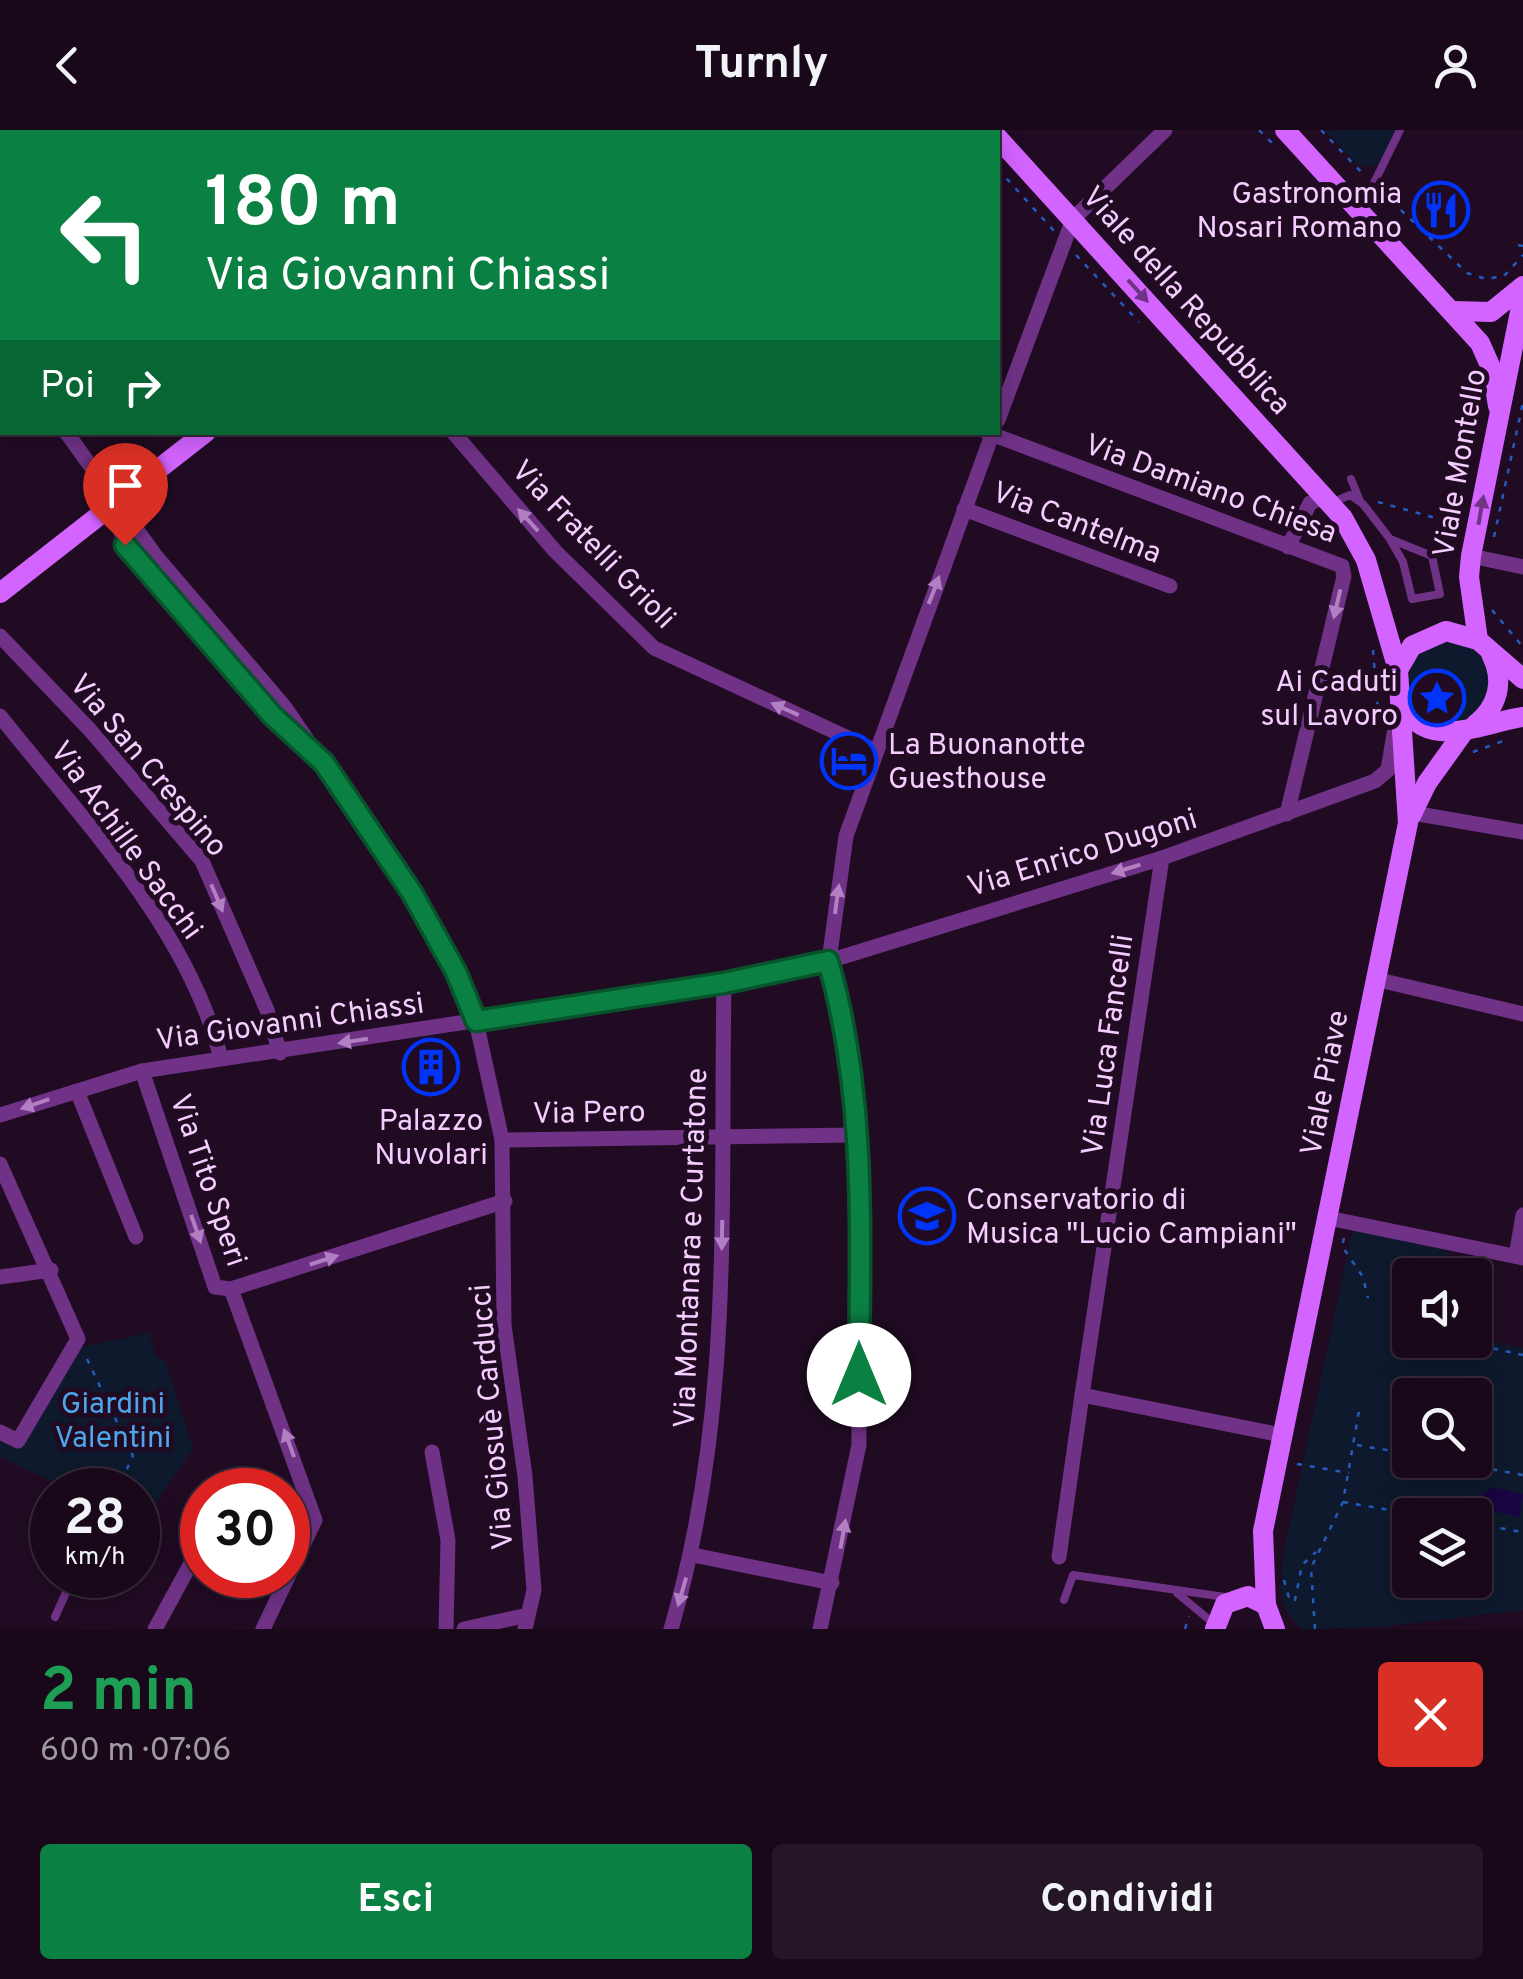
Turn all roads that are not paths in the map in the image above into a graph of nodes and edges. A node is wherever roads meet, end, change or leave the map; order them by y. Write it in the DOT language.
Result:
graph roads {
  1 [pos="1165,130"];
  2 [pos="1285,130"];
  3 [pos="1400,130"];
  4 [pos="1000,140"];
  5 [pos="1354,204"];
  6 [pos="1072,219"];
  7 [pos="1523,286"];
  8 [pos="1523,297"];
  9 [pos="1453,312"];
  10 [pos="1498,406"];
  11 [pos="1000,414"];
  12 [pos="68,435"];
  13 [pos="203,435"];
  14 [pos="456,435"];
  15 [pos="990,435"];
  16 [pos="993,435"];
  17 [pos="1352,479"];
  18 [pos="1364,500"];
  19 [pos="1331,502"];
  20 [pos="120,509"];
  21 [pos="964,509"];
  22 [pos="1390,540"];
  23 [pos="1288,547"];
  24 [pos="1480,558"];
  25 [pos="1523,567"];
  26 [pos="1170,586"];
  27 [pos="0,594"];
  28 [pos="0,636"];
  29 [pos="1484,646"];
  30 [pos="1398,670"];
  31 [pos="1523,678"];
  32 [pos="1398,695"];
  33 [pos="0,716"];
  34 [pos="1523,717"];
  35 [pos="1469,728"];
  36 [pos="874,750"];
  37 [pos="1287,814"];
  38 [pos="1410,818"];
  39 [pos="1523,832"];
  40 [pos="1162,858"];
  41 [pos="828,961"];
  42 [pos="1375,980"];
  43 [pos="724,983"];
  44 [pos="1523,1014"];
  45 [pos="476,1021"];
  46 [pos="280,1053"];
  47 [pos="221,1058"];
  48 [pos="142,1071"];
  49 [pos="77,1090"];
  50 [pos="0,1115"];
  51 [pos="856,1136"];
  52 [pos="722,1138"];
  53 [pos="502,1140"];
  54 [pos="0,1164"];
  55 [pos="505,1201"];
  56 [pos="1523,1215"];
  57 [pos="1338,1220"];
  58 [pos="136,1237"];
  59 [pos="1519,1257"];
  60 [pos="50,1270"];
  61 [pos="0,1277"];
  62 [pos="231,1290"];
  63 [pos="1082,1395"];
  64 [pos="0,1432"];
  65 [pos="1281,1435"];
  66 [pos="432,1452"];
  67 [pos="1263,1530"];
  68 [pos="693,1555"];
  69 [pos="1060,1557"];
  70 [pos="1073,1576"];
  71 [pos="832,1582"];
  72 [pos="180,1583"];
  73 [pos="1174,1591"];
  74 [pos="63,1598"];
  75 [pos="1237,1598"];
  76 [pos="1064,1600"];
  77 [pos="1271,1616"];
  78 [pos="54,1617"];
  79 [pos="527,1622"];
  80 [pos="1213,1626"];
  81 [pos="155,1629"];
  82 [pos="262,1629"];
  83 [pos="446,1629"];
  84 [pos="464,1629"];
  85 [pos="671,1629"];
  86 [pos="820,1629"];
  87 [pos="1286,1629"];
  1 -- 6 [label="street"];
  2 -- 5 [label="main road"];
  3 -- 5 [label="lane"];
  4 -- 6 [label="main road, Viale della Repubblica"];
  5 -- 9 [label="main road"];
  6 -- 11 [label="street"];
  6 -- 19 [label="main road, Viale della Repubblica, one-way"];
  7 -- 9 [label="main road"];
  8 -- 10 [label="main road, Viale Montello"];
  9 -- 10 [label="main road"];
  24 -- 10 [label="main road, Viale Montello, one-way"];
  12 -- 20 [label="street, Via Giosuè Carducci"];
  13 -- 20 [label="main road"];
  36 -- 14 [label="street, Via Fratelli Grioli, one-way"];
  15 -- 21 [label="street"];
  16 -- 23 [label="street, Via Damiano Chiesa"];
  17 -- 18 [label="lane"];
  18 -- 19 [label="lane"];
  18 -- 22 [label="lane"];
  19 -- 23 [label="street"];
  19 -- 30 [label="main road, Viale della Repubblica"];
  20 -- 27 [label="main road"];
  20 -- 45 [label="street, Via Giosuè Carducci"];
  21 -- 26 [label="street, Via Cantelma"];
  36 -- 21 [label="street, one-way"];
  22 -- 22 [label="lane"];
  23 -- 37 [label="street, Via Damiano Chiesa, one-way"];
  24 -- 25 [label="street"];
  24 -- 29 [label="main road, Viale Montello"];
  28 -- 46 [label="street, Via San Crespino, one-way"];
  29 -- 30 [label="main road"];
  29 -- 31 [label="main road"];
  29 -- 35 [label="main road"];
  30 -- 32 [label="main road"];
  32 -- 35 [label="main road"];
  32 -- 37 [label="street, Via Enrico Dugoni"];
  32 -- 38 [label="main road"];
  33 -- 47 [label="street, Via Achille Sacchi"];
  34 -- 35 [label="main road"];
  35 -- 38 [label="main road"];
  41 -- 36 [label="street, one-way"];
  37 -- 40 [label="street, Via Enrico Dugoni"];
  38 -- 39 [label="street"];
  38 -- 42 [label="main road, Viale Piave"];
  40 -- 41 [label="street, Via Enrico Dugoni, one-way"];
  40 -- 63 [label="street, Via Luca Fancelli"];
  41 -- 43 [label="street, Via Giovanni Chiassi"];
  41 -- 51 [label="street"];
  42 -- 44 [label="street"];
  42 -- 57 [label="main road, Viale Piave"];
  43 -- 45 [label="street, Via Giovanni Chiassi"];
  43 -- 52 [label="street, Via Montanara e Curtatone"];
  45 -- 46 [label="street, Via Giovanni Chiassi, one-way"];
  45 -- 53 [label="street, Via Giosuè Carducci"];
  46 -- 47 [label="street, Via Giovanni Chiassi"];
  47 -- 48 [label="street, Via Giovanni Chiassi"];
  48 -- 49 [label="street, Via Giovanni Chiassi"];
  48 -- 62 [label="street, Via Tito Speri, one-way"];
  49 -- 50 [label="street, Via Giovanni Chiassi, one-way"];
  49 -- 58 [label="street"];
  51 -- 52 [label="street, Via Pero"];
  71 -- 51 [label="street, one-way"];
  52 -- 53 [label="street, Via Pero"];
  52 -- 68 [label="street, Via Montanara e Curtatone, one-way"];
  53 -- 55 [label="street, Via Giosuè Carducci"];
  54 -- 60 [label="street"];
  62 -- 55 [label="street, one-way"];
  55 -- 79 [label="street, Via Giosuè Carducci"];
  56 -- 59 [label="street"];
  57 -- 59 [label="street"];
  57 -- 65 [label="main road, Viale Piave"];
  60 -- 61 [label="street"];
  60 -- 64 [label="street"];
  82 -- 62 [label="street, Via Tito Speri, one-way"];
  63 -- 65 [label="street"];
  63 -- 69 [label="street, Via Luca Fancelli"];
  65 -- 67 [label="main road, Viale Piave"];
  66 -- 83 [label="street"];
  67 -- 75 [label="main road"];
  67 -- 77 [label="main road"];
  68 -- 71 [label="street"];
  68 -- 85 [label="street, Via Montanara e Curtatone, one-way"];
  69 -- 70 [label="lane"];
  70 -- 73 [label="lane"];
  70 -- 76 [label="lane"];
  71 -- 86 [label="street"];
  72 -- 81 [label="street"];
  73 -- 75 [label="lane"];
  73 -- 80 [label="lane"];
  74 -- 78 [label="lane"];
  75 -- 77 [label="main road"];
  75 -- 80 [label="main road"];
  77 -- 87 [label="street"];
  79 -- 84 [label="street"];
}
